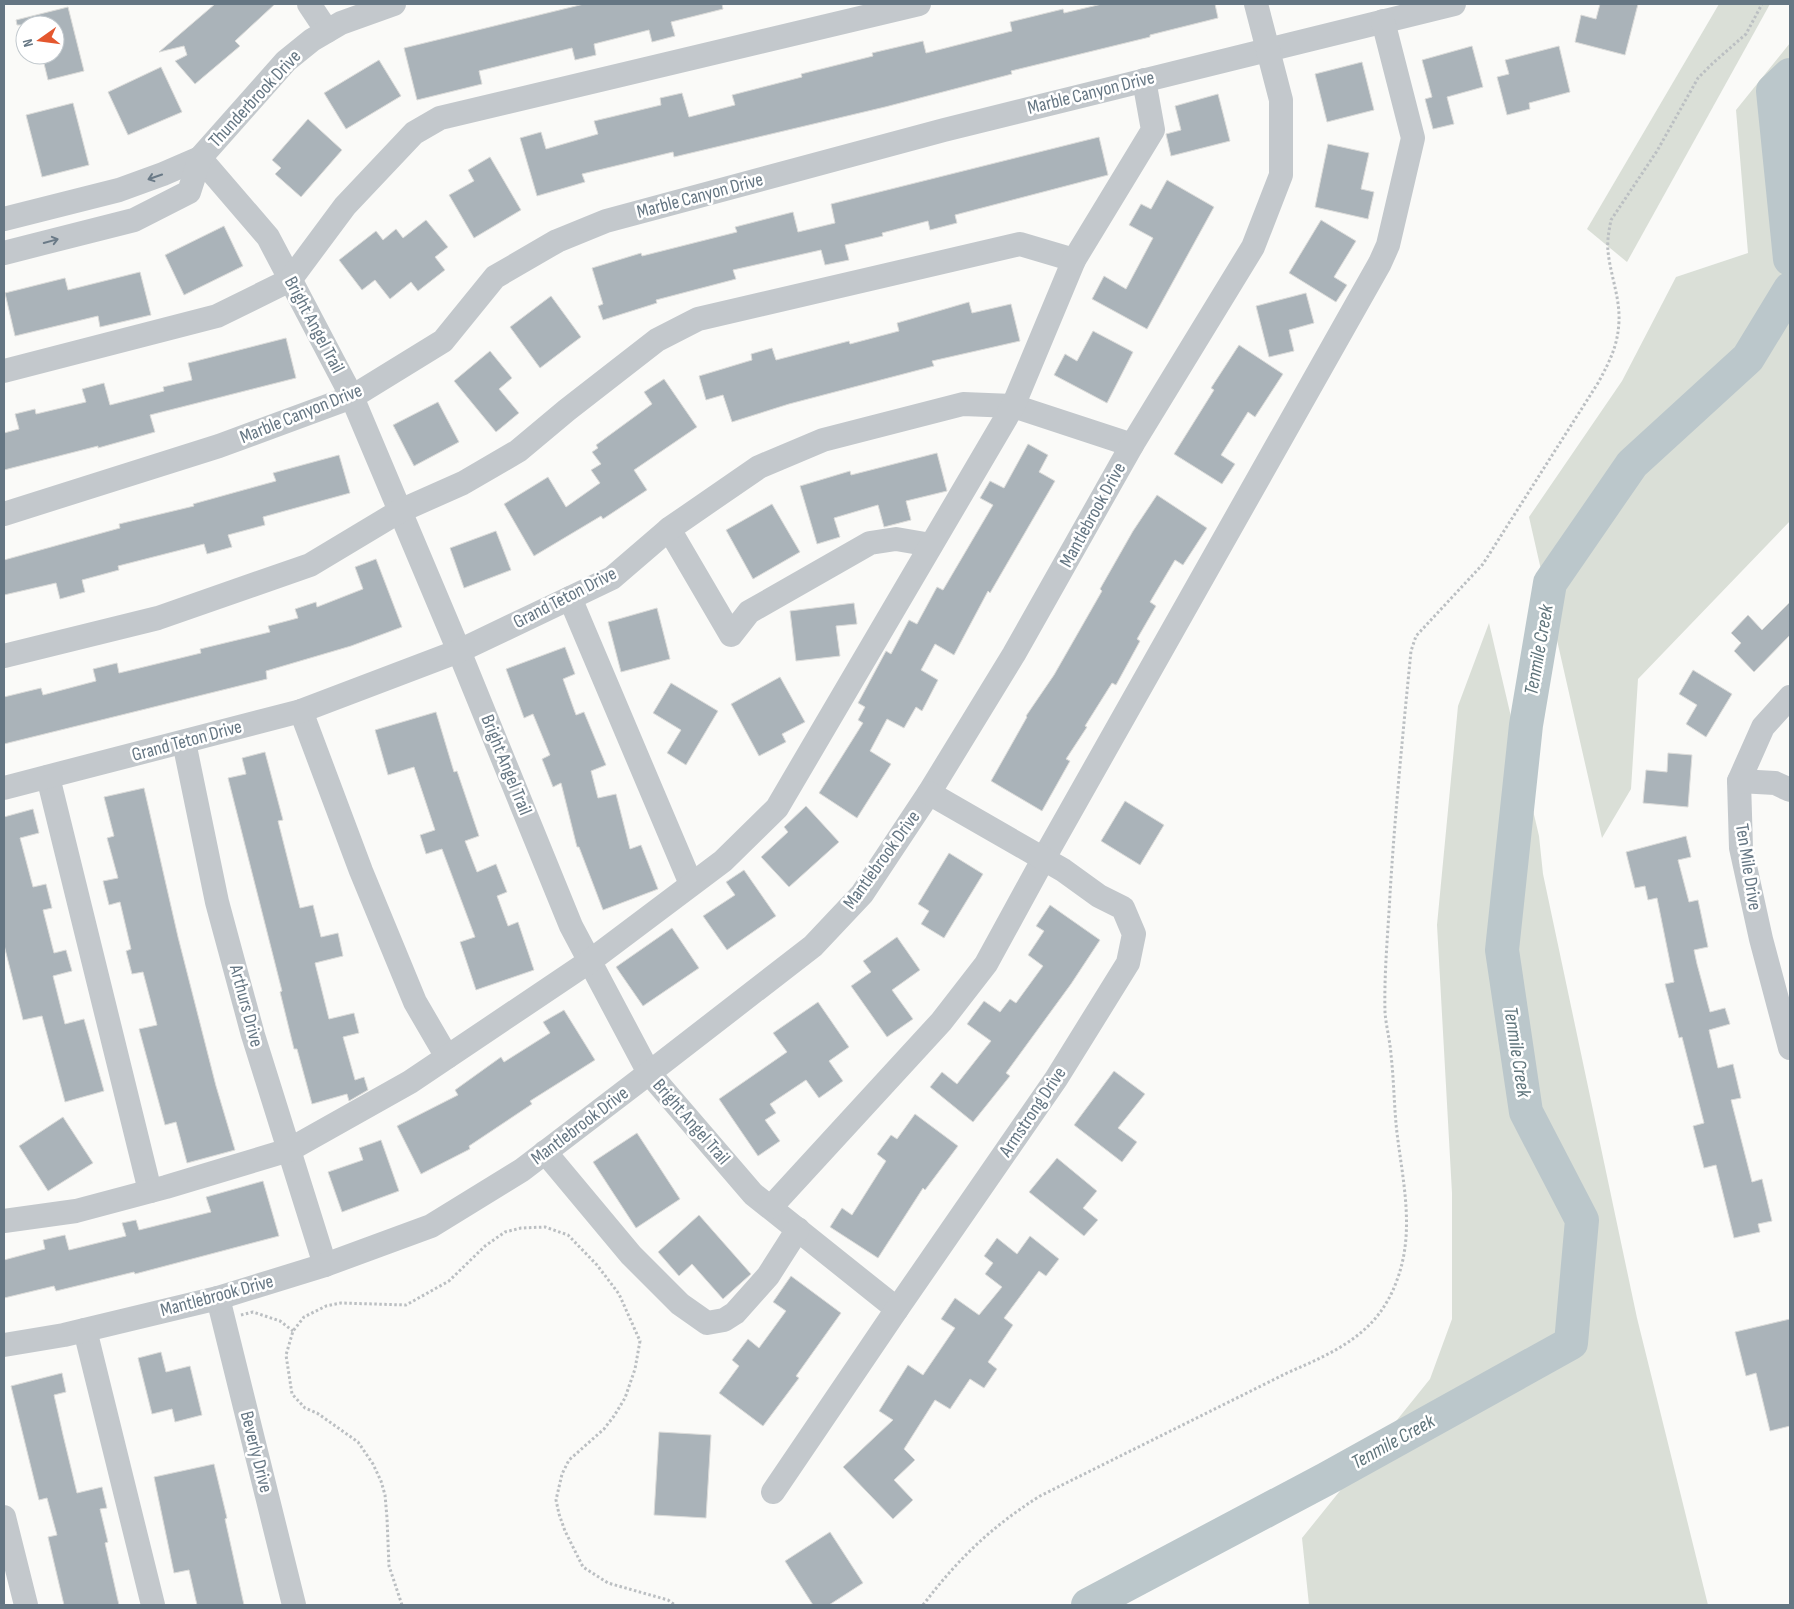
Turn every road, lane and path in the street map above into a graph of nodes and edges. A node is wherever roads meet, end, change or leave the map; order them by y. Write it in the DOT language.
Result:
graph roads {
  1 [pos="309,4"];
  2 [pos="394,4"];
  3 [pos="919,4"];
  4 [pos="1256,4"];
  5 [pos="1454,4"];
  6 [pos="1762,4"];
  7 [pos="1383,20"];
  8 [pos="327,31"];
  9 [pos="1268,49"];
  10 [pos="1144,80"];
  11 [pos="200,158"];
  12 [pos="5,213"];
  13 [pos="5,253"];
  14 [pos="1074,260"];
  15 [pos="290,280"];
  16 [pos="4,371"];
  17 [pos="352,397"];
  18 [pos="1013,406"];
  19 [pos="1132,445"];
  20 [pos="400,511"];
  21 [pos="4,514"];
  22 [pos="670,528"];
  23 [pos="931,545"];
  24 [pos="570,598"];
  25 [pos="459,651"];
  26 [pos="4,656"];
  27 [pos="1790,697"];
  28 [pos="301,711"];
  29 [pos="184,742"];
  30 [pos="48,777"];
  31 [pos="1739,781"];
  32 [pos="4,788"];
  33 [pos="1790,790"];
  34 [pos="930,793"];
  35 [pos="1044,858"];
  36 [pos="691,884"];
  37 [pos="590,961"];
  38 [pos="1785,1008"];
  39 [pos="1790,1048"];
  40 [pos="447,1057"];
  41 [pos="649,1074"];
  42 [pos="289,1150"];
  43 [pos="545,1152"];
  44 [pos="150,1191"];
  45 [pos="771,1207"];
  46 [pos="4,1221"];
  47 [pos="798,1230"];
  48 [pos="325,1265"];
  49 [pos="221,1309"];
  50 [pos="897,1309"];
  51 [pos="85,1330"];
  52 [pos="293,1331"];
  53 [pos="4,1345"];
  54 [pos="773,1492"];
  55 [pos="4,1517"];
  56 [pos="26,1605"];
  57 [pos="152,1605"];
  58 [pos="294,1605"];
  59 [pos="402,1605"];
  60 [pos="675,1605"];
  61 [pos="923,1605"];
  1 -- 8 [label="street"];
  2 -- 8 [label="street, Thunderbrook Drive"];
  3 -- 15 [label="street"];
  4 -- 9 [label="street, Mantlebrook Drive"];
  5 -- 7 [label="street, Marble Canyon Drive"];
  6 -- 61 [label="path"];
  7 -- 9 [label="street, Marble Canyon Drive"];
  7 -- 35 [label="street"];
  8 -- 11 [label="street, Thunderbrook Drive"];
  9 -- 10 [label="street, Marble Canyon Drive"];
  9 -- 19 [label="street, Mantlebrook Drive"];
  10 -- 14 [label="street"];
  10 -- 17 [label="street, Marble Canyon Drive"];
  11 -- 12 [label="street, Thunderbrook Drive, one-way"];
  13 -- 11 [label="street, Thunderbrook Drive, one-way"];
  11 -- 15 [label="street, Bright Angel Trail"];
  12 -- 13 [label="street"];
  14 -- 18 [label="street"];
  14 -- 20 [label="street"];
  15 -- 16 [label="street"];
  15 -- 17 [label="street, Bright Angel Trail"];
  17 -- 20 [label="street, Bright Angel Trail"];
  17 -- 21 [label="street, Marble Canyon Drive"];
  18 -- 19 [label="street, Grand Teton Drive"];
  18 -- 22 [label="street, Grand Teton Drive"];
  18 -- 23 [label="street"];
  19 -- 34 [label="street, Mantlebrook Drive"];
  20 -- 25 [label="street, Bright Angel Trail"];
  20 -- 26 [label="street"];
  22 -- 23 [label="street"];
  22 -- 24 [label="street, Grand Teton Drive"];
  23 -- 36 [label="street"];
  24 -- 25 [label="street, Grand Teton Drive"];
  24 -- 36 [label="street"];
  25 -- 28 [label="street, Grand Teton Drive"];
  25 -- 37 [label="street, Bright Angel Trail"];
  27 -- 31 [label="street, Ten Mile Drive"];
  28 -- 29 [label="street, Grand Teton Drive"];
  28 -- 40 [label="street"];
  29 -- 30 [label="street, Grand Teton Drive"];
  29 -- 42 [label="street, Arthurs Drive"];
  30 -- 32 [label="street, Grand Teton Drive"];
  30 -- 44 [label="street"];
  31 -- 33 [label="street"];
  31 -- 38 [label="street, Ten Mile Drive"];
  34 -- 35 [label="street, Armstrong Drive"];
  34 -- 41 [label="street, Mantlebrook Drive"];
  35 -- 45 [label="street"];
  35 -- 50 [label="street, Armstrong Drive"];
  36 -- 37 [label="street"];
  37 -- 40 [label="street"];
  37 -- 41 [label="street, Bright Angel Trail"];
  38 -- 39 [label="street, Ten Mile Drive"];
  40 -- 42 [label="street"];
  41 -- 43 [label="street, Mantlebrook Drive"];
  41 -- 45 [label="street, Bright Angel Trail"];
  42 -- 44 [label="street"];
  42 -- 48 [label="street, Arthurs Drive"];
  43 -- 47 [label="street"];
  43 -- 48 [label="street, Mantlebrook Drive"];
  44 -- 46 [label="street"];
  45 -- 47 [label="street, Bright Angel Trail"];
  47 -- 50 [label="street, Bright Angel Trail"];
  48 -- 49 [label="street, Mantlebrook Drive"];
  49 -- 51 [label="street, Mantlebrook Drive"];
  49 -- 52 [label="path"];
  49 -- 58 [label="street, Beverly Drive"];
  50 -- 54 [label="street, Armstrong Drive"];
  51 -- 53 [label="street, Mantlebrook Drive"];
  51 -- 57 [label="street"];
  52 -- 59 [label="path"];
  52 -- 60 [label="path"];
  55 -- 56 [label="street"];
}
